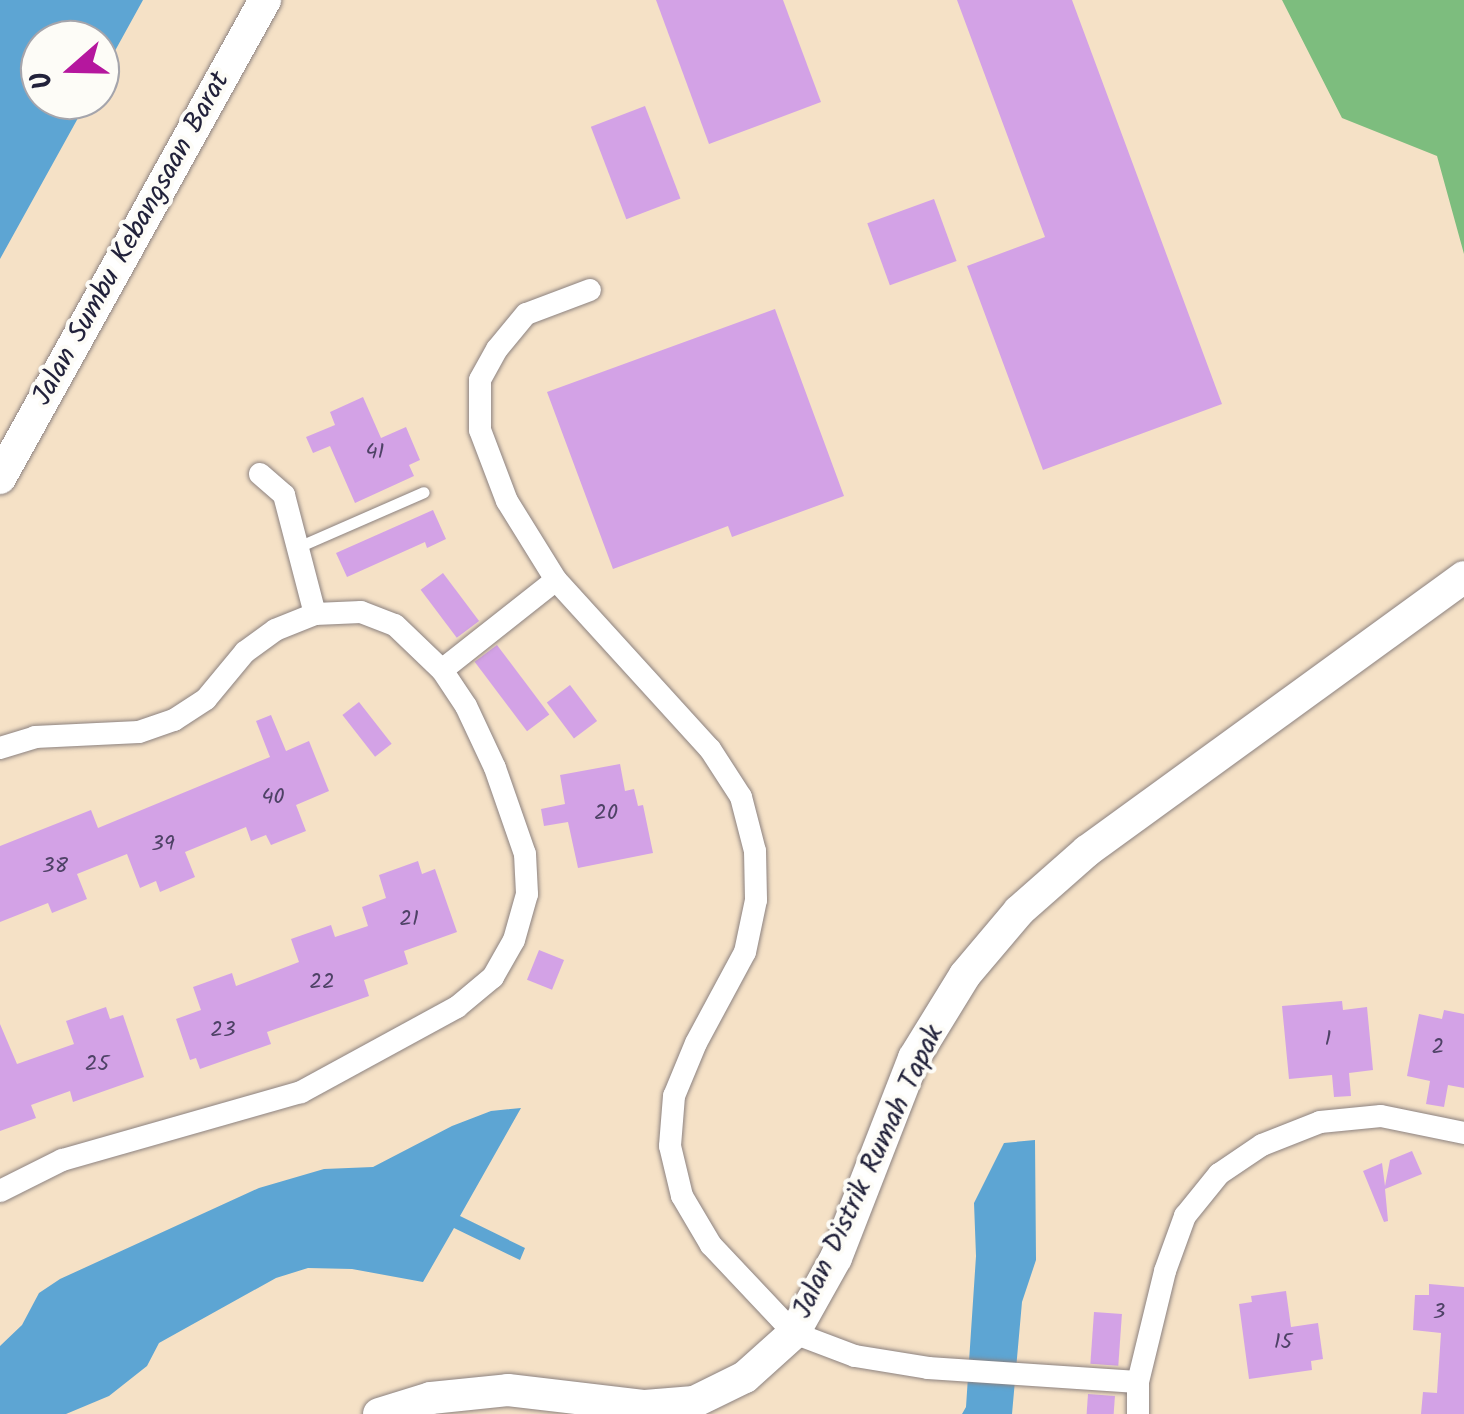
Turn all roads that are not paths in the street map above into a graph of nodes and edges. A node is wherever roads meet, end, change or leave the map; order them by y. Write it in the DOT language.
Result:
graph roads {
  1 [pos="265,0"];
  2 [pos="590,290"];
  3 [pos="260,474"];
  4 [pos="0,478"];
  5 [pos="424,492"];
  6 [pos="298,547"];
  7 [pos="1464,577"];
  8 [pos="556,580"];
  9 [pos="315,614"];
  10 [pos="442,670"];
  11 [pos="0,748"];
  12 [pos="1464,1133"];
  13 [pos="0,1191"];
  14 [pos="794,1333"];
  15 [pos="1138,1382"];
  16 [pos="379,1414"];
  17 [pos="1138,1414"];
  1 -- 4 [label="street, Jalan Sumbu Kebangsaan Barat"];
  2 -- 8 [label="street"];
  3 -- 6 [label="street"];
  5 -- 6 [label="lane"];
  6 -- 9 [label="street"];
  7 -- 14 [label="street, Jalan Distrik Rumah Tapak"];
  8 -- 10 [label="street"];
  8 -- 14 [label="street"];
  9 -- 10 [label="street"];
  9 -- 11 [label="street"];
  10 -- 13 [label="street"];
  12 -- 15 [label="street"];
  14 -- 15 [label="street"];
  14 -- 16 [label="street, Jalan Distrik Rumah Tapak"];
  15 -- 17 [label="street"];
}
